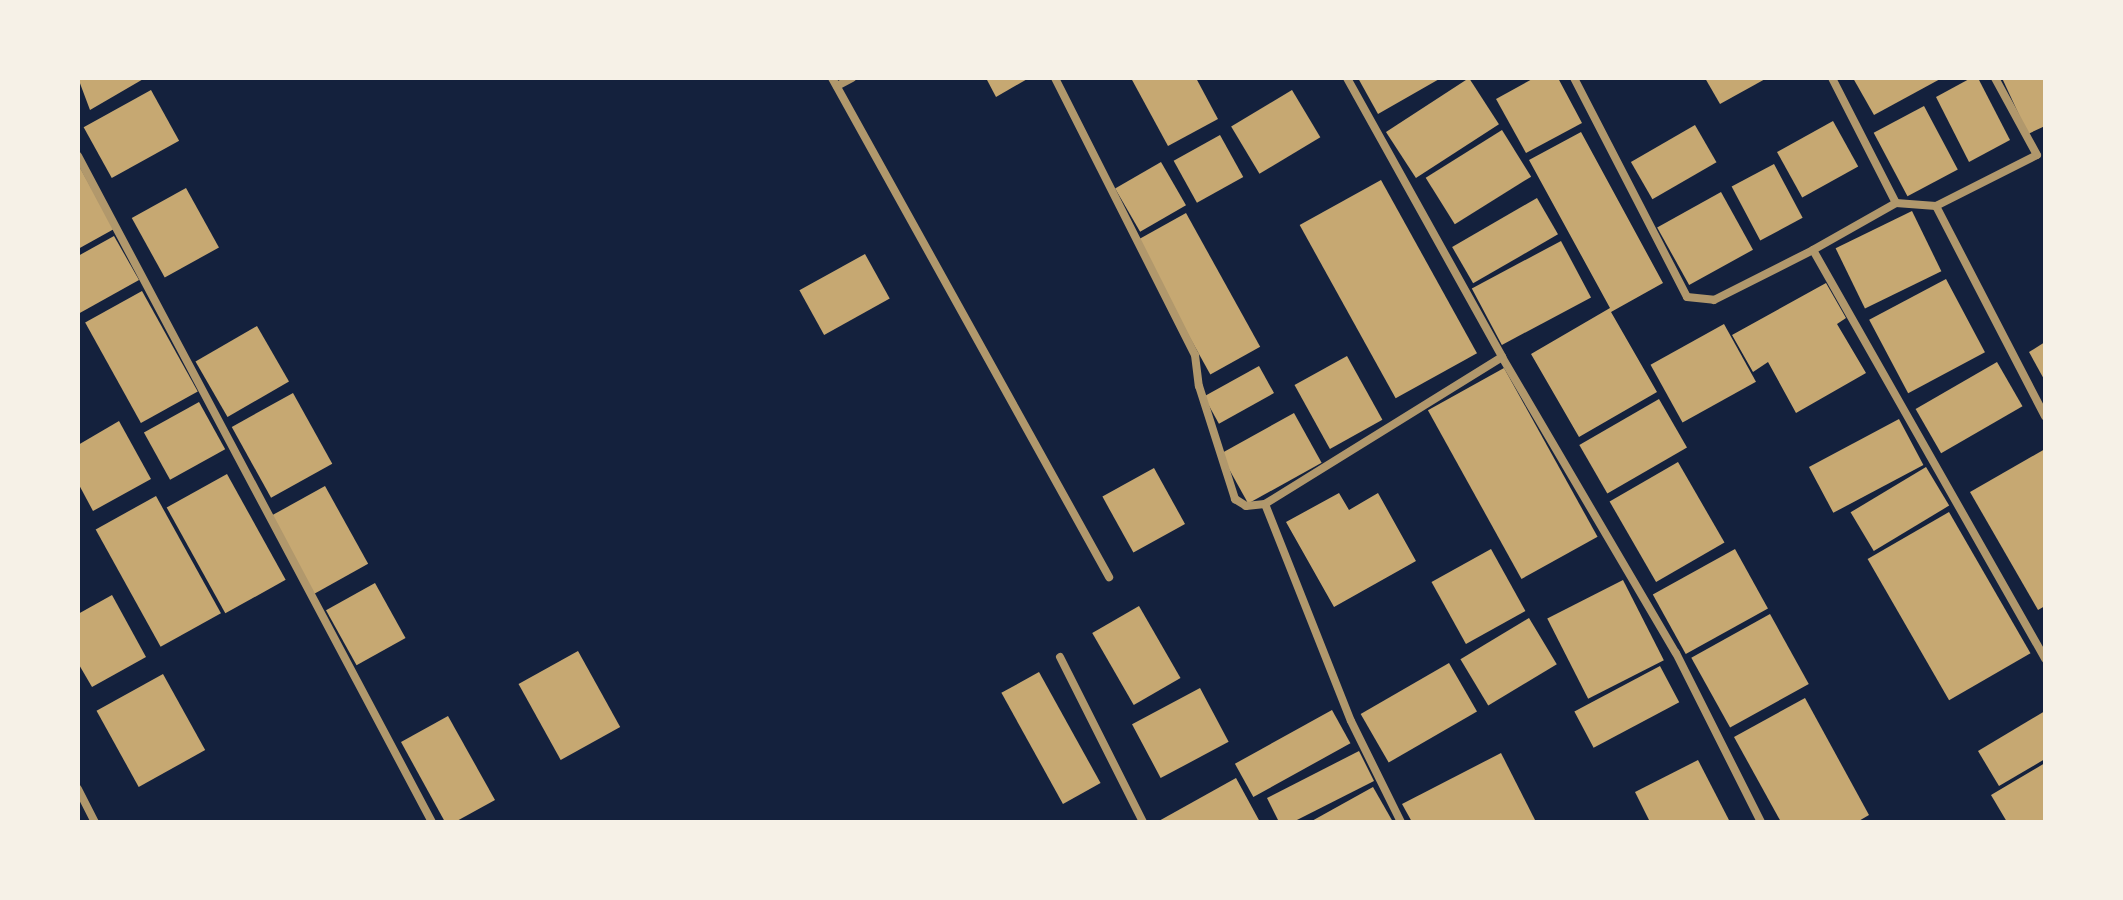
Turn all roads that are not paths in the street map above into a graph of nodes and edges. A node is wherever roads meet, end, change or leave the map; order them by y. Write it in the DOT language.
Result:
graph roads {
  1 [pos="852,78"];
  2 [pos="1055,78"];
  3 [pos="1347,78"];
  4 [pos="1574,78"];
  5 [pos="1832,78"];
  6 [pos="1995,78"];
  7 [pos="835,82"];
  8 [pos="2041,152"];
  9 [pos="78,156"];
  10 [pos="1896,203"];
  11 [pos="1936,206"];
  12 [pos="1813,250"];
  13 [pos="1502,357"];
  14 [pos="2045,416"];
  15 [pos="1265,504"];
  16 [pos="1109,577"];
  17 [pos="1060,657"];
  18 [pos="2045,659"];
  19 [pos="78,789"];
  20 [pos="95,822"];
  21 [pos="432,822"];
  22 [pos="1143,822"];
  23 [pos="1401,822"];
  24 [pos="1761,822"];
  1 -- 7 [label="street"];
  2 -- 15 [label="street"];
  3 -- 13 [label="street"];
  4 -- 12 [label="street"];
  5 -- 10 [label="street"];
  6 -- 8 [label="street"];
  7 -- 16 [label="street"];
  8 -- 11 [label="street"];
  9 -- 21 [label="street"];
  10 -- 11 [label="street"];
  10 -- 12 [label="street"];
  11 -- 14 [label="street"];
  12 -- 18 [label="street"];
  13 -- 15 [label="street"];
  13 -- 24 [label="street"];
  15 -- 23 [label="street"];
  17 -- 22 [label="street"];
  19 -- 20 [label="street"];
}
